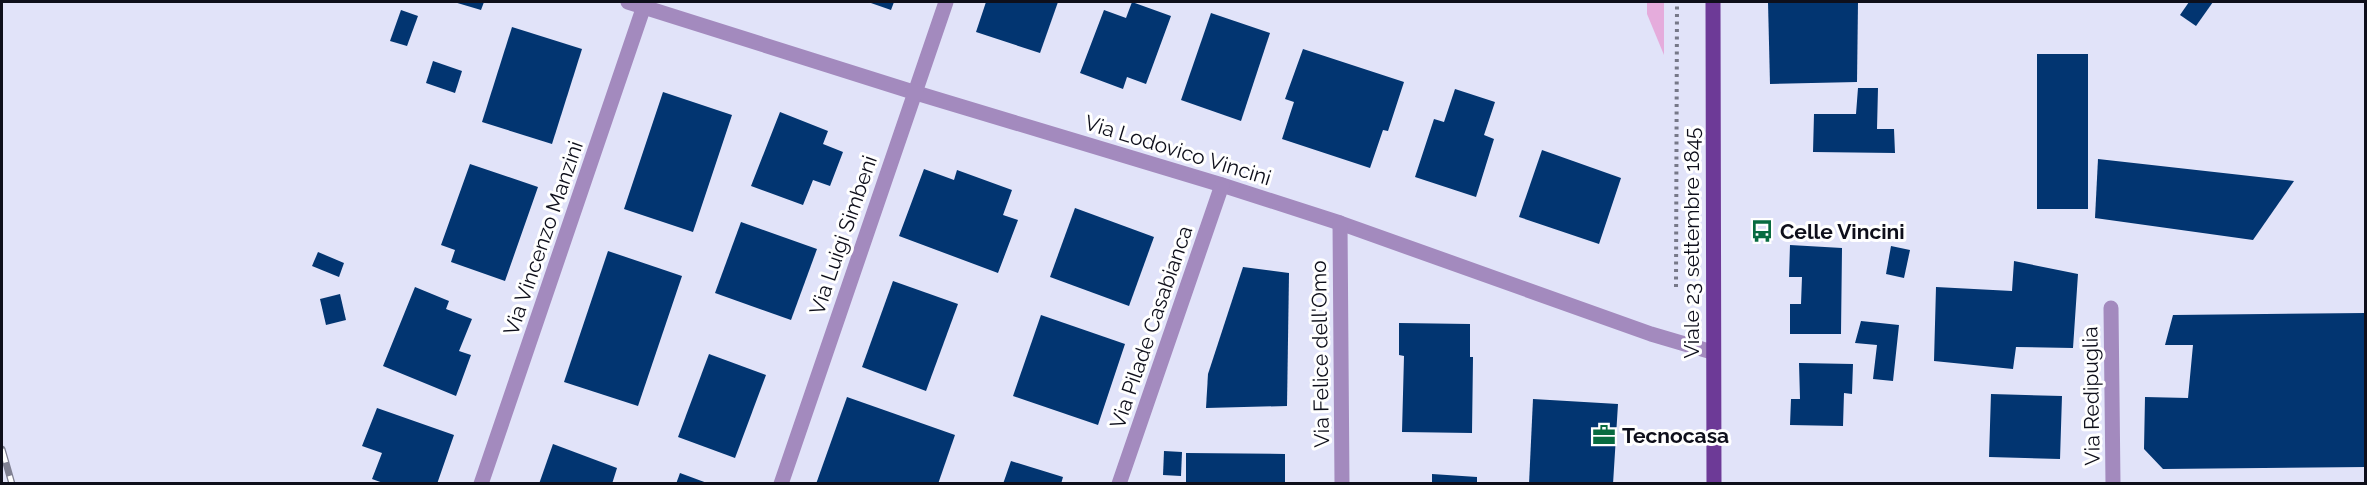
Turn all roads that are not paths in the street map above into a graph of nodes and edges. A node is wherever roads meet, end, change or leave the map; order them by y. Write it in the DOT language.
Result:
graph roads {
  1 [pos="628,2"];
  2 [pos="946,2"];
  3 [pos="1713,2"];
  4 [pos="644,6"];
  5 [pos="913,92"];
  6 [pos="1222,185"];
  7 [pos="1340,223"];
  8 [pos="2111,308"];
  9 [pos="1712,352"];
  10 [pos="481,483"];
  11 [pos="781,483"];
  12 [pos="1119,483"];
  13 [pos="1342,483"];
  14 [pos="1714,483"];
  15 [pos="2113,483"];
  1 -- 4 [label="street, Via Lodovico Vincini"];
  2 -- 5 [label="street, Via Luigi Simbeni"];
  3 -- 9 [label="main road, Viale 23 settembre 1845"];
  4 -- 5 [label="street, Via Lodovico Vincini"];
  4 -- 10 [label="street, Via Vincenzo Manzini"];
  5 -- 6 [label="street, Via Lodovico Vincini"];
  5 -- 11 [label="street, Via Luigi Simbeni"];
  6 -- 7 [label="street, Via Lodovico Vincini"];
  6 -- 12 [label="street, Via Pilade Casabianca"];
  7 -- 9 [label="street, Via Lodovico Vincini"];
  7 -- 13 [label="street, Via Felice dell'Omo"];
  8 -- 15 [label="street, Via Redipuglia"];
  9 -- 14 [label="main road, Viale 23 settembre 1845"];
}
